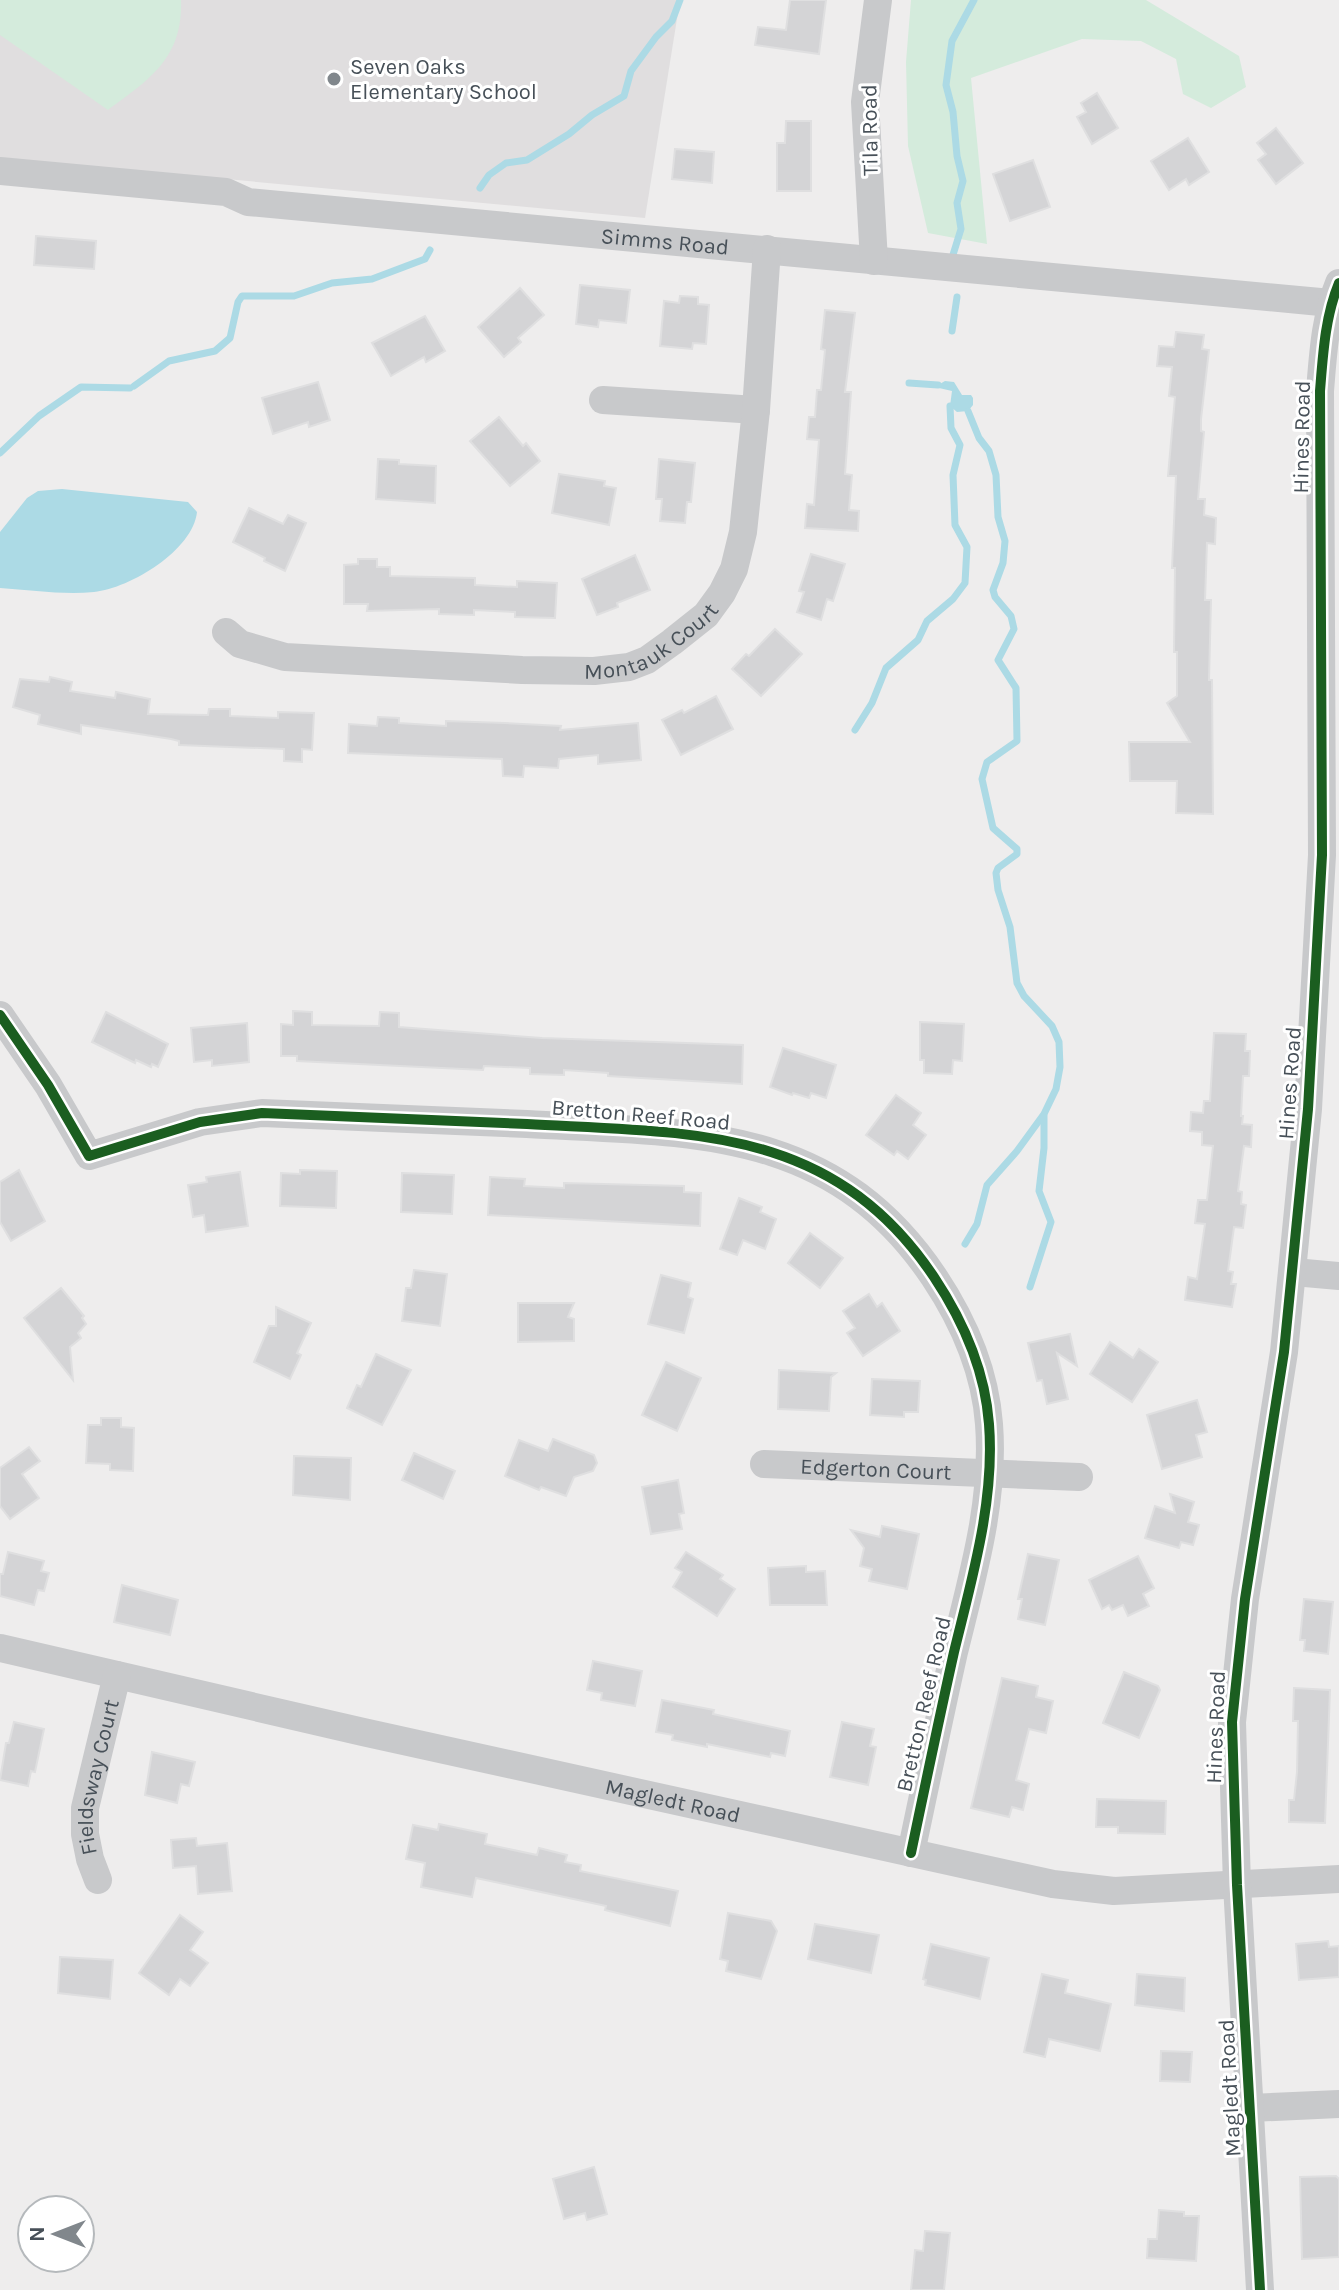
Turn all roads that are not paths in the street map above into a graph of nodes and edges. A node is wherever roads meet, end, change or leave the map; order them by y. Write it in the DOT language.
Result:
graph roads {
  1 [pos="878,0"];
  2 [pos="0,171"];
  3 [pos="767,249"];
  4 [pos="874,261"];
  5 [pos="1335,293"];
  6 [pos="603,400"];
  7 [pos="756,410"];
  8 [pos="1329,603"];
  9 [pos="226,632"];
  10 [pos="0,1015"];
  11 [pos="1294,1272"];
  12 [pos="1339,1276"];
  13 [pos="764,1464"];
  14 [pos="989,1474"];
  15 [pos="1079,1477"];
  16 [pos="0,1648"];
  17 [pos="117,1675"];
  18 [pos="911,1853"];
  19 [pos="1339,1879"];
  20 [pos="98,1880"];
  21 [pos="1237,1885"];
  22 [pos="1339,2104"];
  23 [pos="1251,2108"];
  24 [pos="1260,2290"];
  1 -- 4 [label="street, Tila Road"];
  2 -- 3 [label="street, Simms Road"];
  3 -- 4 [label="street, Simms Road"];
  3 -- 7 [label="street, Montauk Court"];
  4 -- 5 [label="street, Simms Road"];
  5 -- 8 [label="street, Hines Road"];
  6 -- 7 [label="street"];
  7 -- 9 [label="street, Montauk Court"];
  8 -- 11 [label="street, Hines Road"];
  10 -- 14 [label="street, Bretton Reef Road"];
  11 -- 12 [label="street"];
  11 -- 21 [label="street, Hines Road"];
  13 -- 14 [label="street, Edgerton Court"];
  14 -- 15 [label="street, Edgerton Court"];
  14 -- 18 [label="street, Bretton Reef Road"];
  16 -- 17 [label="street, Magledt Road"];
  17 -- 18 [label="street, Magledt Road"];
  17 -- 20 [label="street, Fieldsway Court"];
  18 -- 21 [label="street, Magledt Road"];
  19 -- 21 [label="street"];
  21 -- 23 [label="street, Magledt Road"];
  22 -- 23 [label="street"];
  23 -- 24 [label="street, Magledt Road"];
}
